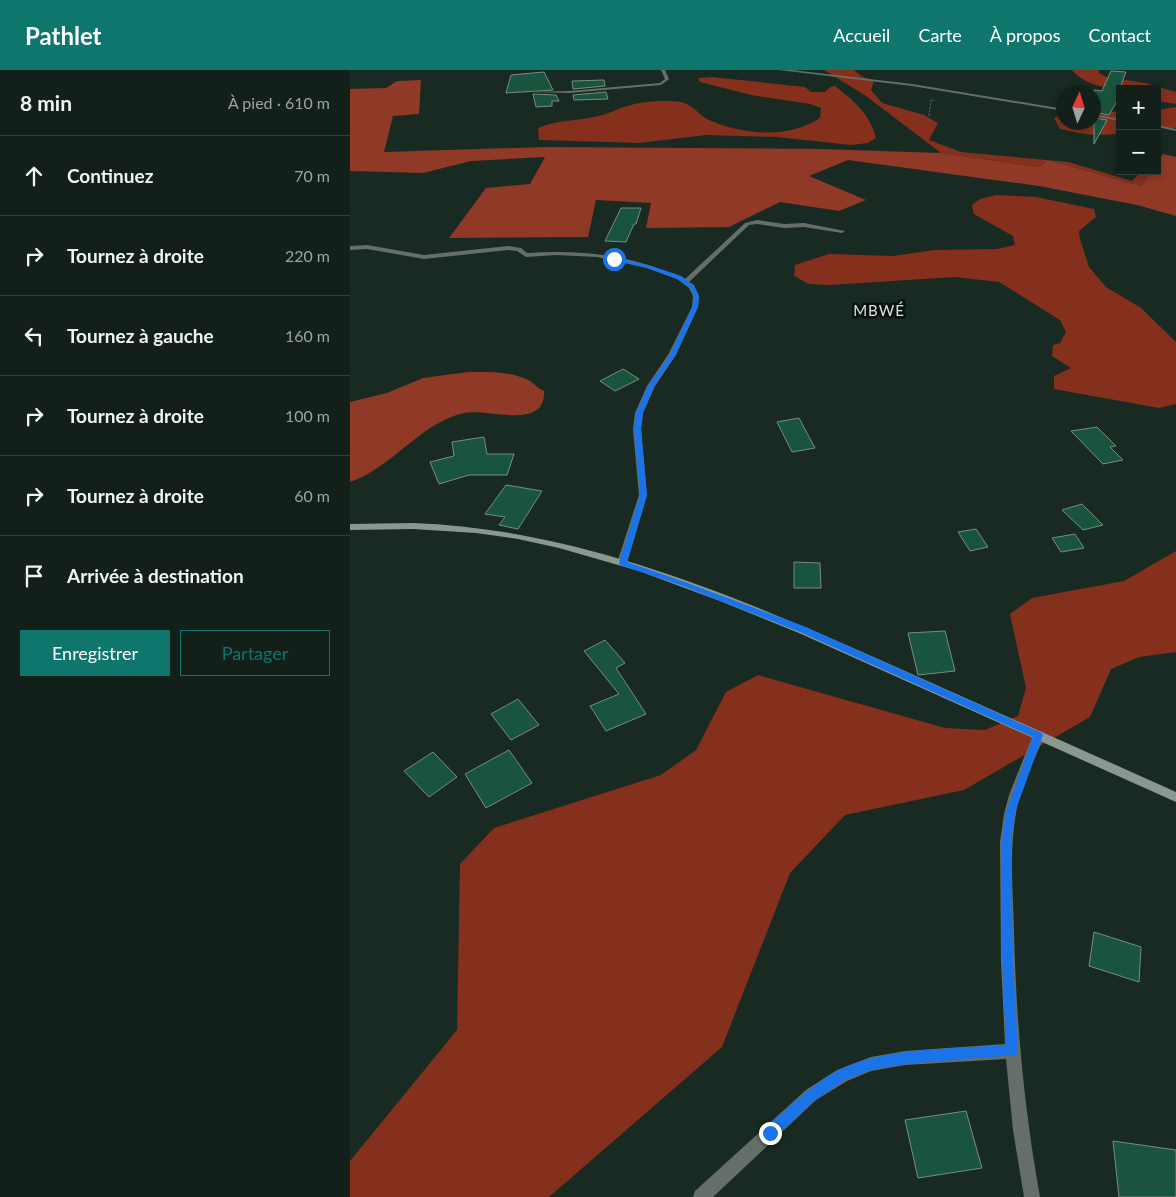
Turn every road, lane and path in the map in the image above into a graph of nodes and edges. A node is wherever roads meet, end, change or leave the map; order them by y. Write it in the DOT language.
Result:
graph roads {
  1 [pos="664,70"];
  2 [pos="781,70"];
  3 [pos="531,92"];
  4 [pos="1056,109"];
  5 [pos="1101,116"];
  6 [pos="1116,119"];
  7 [pos="1161,127"];
  8 [pos="1176,130"];
  9 [pos="842,231"];
  10 [pos="350,248"];
  11 [pos="686,282"];
  12 [pos="350,527"];
  13 [pos="622,563"];
  14 [pos="1038,735"];
  15 [pos="1176,797"];
  16 [pos="1012,1051"];
  17 [pos="701,1197"];
  18 [pos="1032,1197"];
  1 -- 3 [label="street"];
  2 -- 4 [label="street"];
  5 -- 6 [label="street"];
  7 -- 8 [label="street"];
  9 -- 11 [label="street"];
  10 -- 11 [label="street"];
  11 -- 13 [label="street"];
  12 -- 13 [label="street"];
  13 -- 14 [label="street"];
  14 -- 15 [label="street"];
  14 -- 16 [label="street"];
  16 -- 17 [label="street"];
  16 -- 18 [label="street"];
}
